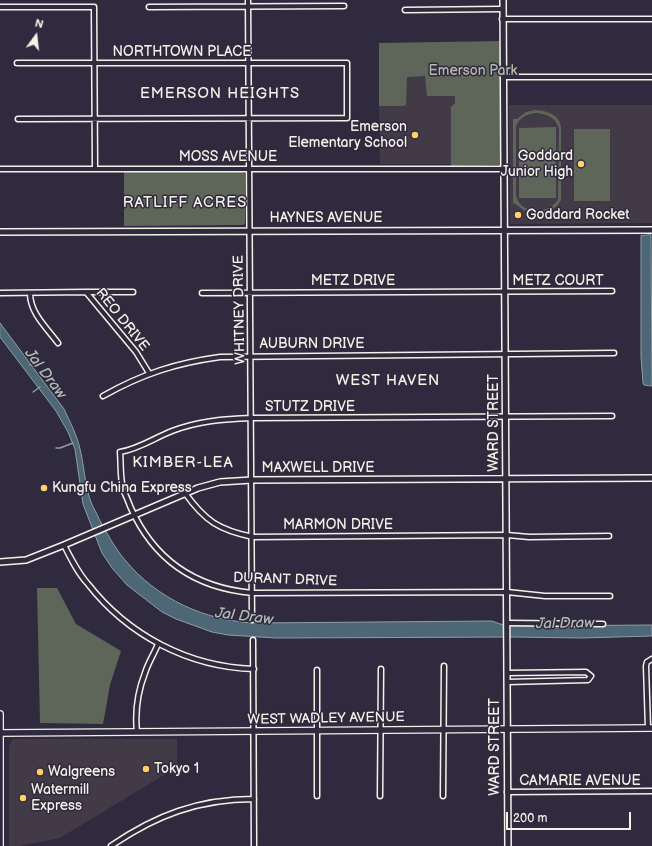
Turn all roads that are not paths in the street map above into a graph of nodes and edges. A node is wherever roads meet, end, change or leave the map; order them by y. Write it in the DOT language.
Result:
graph roads {
  1 [pos="248,0"];
  2 [pos="503,0"];
  3 [pos="344,6"];
  4 [pos="0,7"];
  5 [pos="149,7"];
  6 [pos="248,7"];
  7 [pos="502,9"];
  8 [pos="404,10"];
  9 [pos="502,19"];
  10 [pos="652,19"];
  11 [pos="17,63"];
  12 [pos="94,63"];
  13 [pos="248,63"];
  14 [pos="503,77"];
  15 [pos="652,77"];
  16 [pos="249,118"];
  17 [pos="18,119"];
  18 [pos="94,119"];
  19 [pos="95,168"];
  20 [pos="249,168"];
  21 [pos="0,169"];
  22 [pos="504,169"];
  23 [pos="250,230"];
  24 [pos="504,230"];
  25 [pos="652,230"];
  26 [pos="0,232"];
  27 [pos="612,291"];
  28 [pos="86,292"];
  29 [pos="133,292"];
  30 [pos="505,292"];
  31 [pos="0,293"];
  32 [pos="30,293"];
  33 [pos="202,293"];
  34 [pos="250,293"];
  35 [pos="58,343"];
  36 [pos="505,354"];
  37 [pos="614,354"];
  38 [pos="251,356"];
  39 [pos="149,373"];
  40 [pos="102,396"];
  41 [pos="612,416"];
  42 [pos="506,417"];
  43 [pos="252,418"];
  44 [pos="120,452"];
  45 [pos="652,478"];
  46 [pos="506,479"];
  47 [pos="252,480"];
  48 [pos="185,493"];
  49 [pos="135,515"];
  50 [pos="507,535"];
  51 [pos="609,536"];
  52 [pos="252,537"];
  53 [pos="64,545"];
  54 [pos="0,562"];
  55 [pos="507,592"];
  56 [pos="253,594"];
  57 [pos="610,596"];
  58 [pos="252,620"];
  59 [pos="507,623"];
  60 [pos="603,624"];
  61 [pos="253,640"];
  62 [pos="158,644"];
  63 [pos="652,659"];
  64 [pos="444,666"];
  65 [pos="254,669"];
  66 [pos="380,669"];
  67 [pos="317,670"];
  68 [pos="507,673"];
  69 [pos="507,682"];
  70 [pos="650,712"];
  71 [pos="0,714"];
  72 [pos="650,728"];
  73 [pos="507,729"];
  74 [pos="381,730"];
  75 [pos="445,730"];
  76 [pos="318,731"];
  77 [pos="137,732"];
  78 [pos="254,732"];
  79 [pos="0,733"];
  80 [pos="652,791"];
  81 [pos="508,792"];
  82 [pos="317,796"];
  83 [pos="380,796"];
  84 [pos="443,796"];
  85 [pos="254,799"];
  86 [pos="0,846"];
  87 [pos="111,846"];
  88 [pos="254,846"];
  89 [pos="508,846"];
  1 -- 6 [label="street, WHITNEY DRIVE"];
  2 -- 7 [label="street, WARD STREET"];
  3 -- 6 [label="street"];
  4 -- 12 [label="street"];
  5 -- 6 [label="street"];
  6 -- 13 [label="street, WHITNEY DRIVE"];
  7 -- 8 [label="street"];
  7 -- 9 [label="street, WARD STREET"];
  9 -- 10 [label="street"];
  9 -- 14 [label="street, WARD STREET"];
  11 -- 12 [label="street, NORTHTOWN PLACE"];
  12 -- 13 [label="street, NORTHTOWN PLACE"];
  12 -- 18 [label="street"];
  13 -- 16 [label="street, WHITNEY DRIVE"];
  13 -- 16 [label="street, NORTHTOWN PLACE"];
  14 -- 15 [label="street"];
  14 -- 22 [label="street, WARD STREET"];
  16 -- 18 [label="street"];
  16 -- 20 [label="street, WHITNEY DRIVE"];
  17 -- 18 [label="street"];
  18 -- 19 [label="street"];
  19 -- 20 [label="street, MOSS AVENUE"];
  19 -- 21 [label="street, MOSS AVENUE"];
  20 -- 22 [label="street, MOSS AVENUE"];
  20 -- 23 [label="street, WHITNEY DRIVE"];
  22 -- 24 [label="street, WARD STREET"];
  23 -- 24 [label="street, HAYNES AVENUE"];
  23 -- 26 [label="street, HAYNES AVENUE"];
  23 -- 34 [label="street, WHITNEY DRIVE"];
  24 -- 25 [label="street, HAYNES AVENUE"];
  24 -- 30 [label="street, WARD STREET"];
  27 -- 30 [label="street, METZ COURT"];
  28 -- 29 [label="street"];
  28 -- 32 [label="street, REO DRIVE"];
  28 -- 39 [label="street, REO DRIVE"];
  30 -- 34 [label="street, METZ DRIVE"];
  30 -- 36 [label="street, WARD STREET"];
  31 -- 32 [label="street, REO DRIVE"];
  32 -- 35 [label="street"];
  33 -- 34 [label="street, METZ DRIVE"];
  34 -- 38 [label="street, WHITNEY DRIVE"];
  36 -- 37 [label="street, AUBURN DRIVE"];
  36 -- 38 [label="street, AUBURN DRIVE"];
  36 -- 42 [label="street, WARD STREET"];
  38 -- 39 [label="street, AUBURN DRIVE"];
  38 -- 43 [label="street, WHITNEY DRIVE"];
  39 -- 40 [label="street, AUBURN DRIVE"];
  41 -- 42 [label="street, STUTZ DRIVE"];
  42 -- 43 [label="street, STUTZ DRIVE"];
  42 -- 46 [label="street, WARD STREET"];
  43 -- 44 [label="street, STUTZ DRIVE"];
  43 -- 47 [label="street, WHITNEY DRIVE"];
  44 -- 49 [label="street, DURANT DRIVE"];
  45 -- 46 [label="street, MAXWELL DRIVE"];
  46 -- 47 [label="street, MAXWELL DRIVE"];
  46 -- 50 [label="street, WARD STREET"];
  47 -- 48 [label="street, MAXWELL DRIVE"];
  47 -- 52 [label="street, WHITNEY DRIVE"];
  48 -- 49 [label="street, MAXWELL DRIVE"];
  48 -- 52 [label="street, MARMON DRIVE"];
  49 -- 53 [label="street, MAXWELL DRIVE"];
  49 -- 56 [label="street, DURANT DRIVE"];
  50 -- 51 [label="street, MARMON DRIVE"];
  50 -- 52 [label="street, MARMON DRIVE"];
  50 -- 55 [label="street, WARD STREET"];
  52 -- 56 [label="street, WHITNEY DRIVE"];
  53 -- 54 [label="street, MAXWELL DRIVE"];
  53 -- 62 [label="street"];
  55 -- 56 [label="street, DURANT DRIVE"];
  55 -- 57 [label="street, DURANT DRIVE"];
  55 -- 59 [label="street, WARD STREET"];
  56 -- 58 [label="street, WHITNEY DRIVE"];
  59 -- 60 [label="street"];
  59 -- 68 [label="street, WARD STREET"];
  61 -- 65 [label="street"];
  62 -- 65 [label="street"];
  62 -- 77 [label="street"];
  63 -- 70 [label="street"];
  64 -- 75 [label="street"];
  65 -- 78 [label="street"];
  66 -- 74 [label="street"];
  67 -- 76 [label="street"];
  68 -- 69 [label="street, WARD STREET"];
  68 -- 69 [label="street"];
  69 -- 73 [label="street, WARD STREET"];
  70 -- 72 [label="street"];
  71 -- 79 [label="main road"];
  72 -- 73 [label="main road, WEST WADLEY AVENUE"];
  73 -- 75 [label="main road, WEST WADLEY AVENUE"];
  73 -- 81 [label="street, WARD STREET"];
  74 -- 75 [label="main road, WEST WADLEY AVENUE"];
  74 -- 76 [label="main road, WEST WADLEY AVENUE"];
  74 -- 83 [label="street"];
  75 -- 84 [label="street"];
  76 -- 78 [label="main road, WEST WADLEY AVENUE"];
  76 -- 82 [label="street"];
  77 -- 78 [label="main road, WEST WADLEY AVENUE"];
  77 -- 79 [label="main road, WEST WADLEY AVENUE"];
  78 -- 85 [label="street"];
  79 -- 86 [label="main road"];
  80 -- 81 [label="street, CAMARIE AVENUE"];
  81 -- 89 [label="street, WARD STREET"];
  85 -- 87 [label="street"];
  85 -- 88 [label="street"];
}
